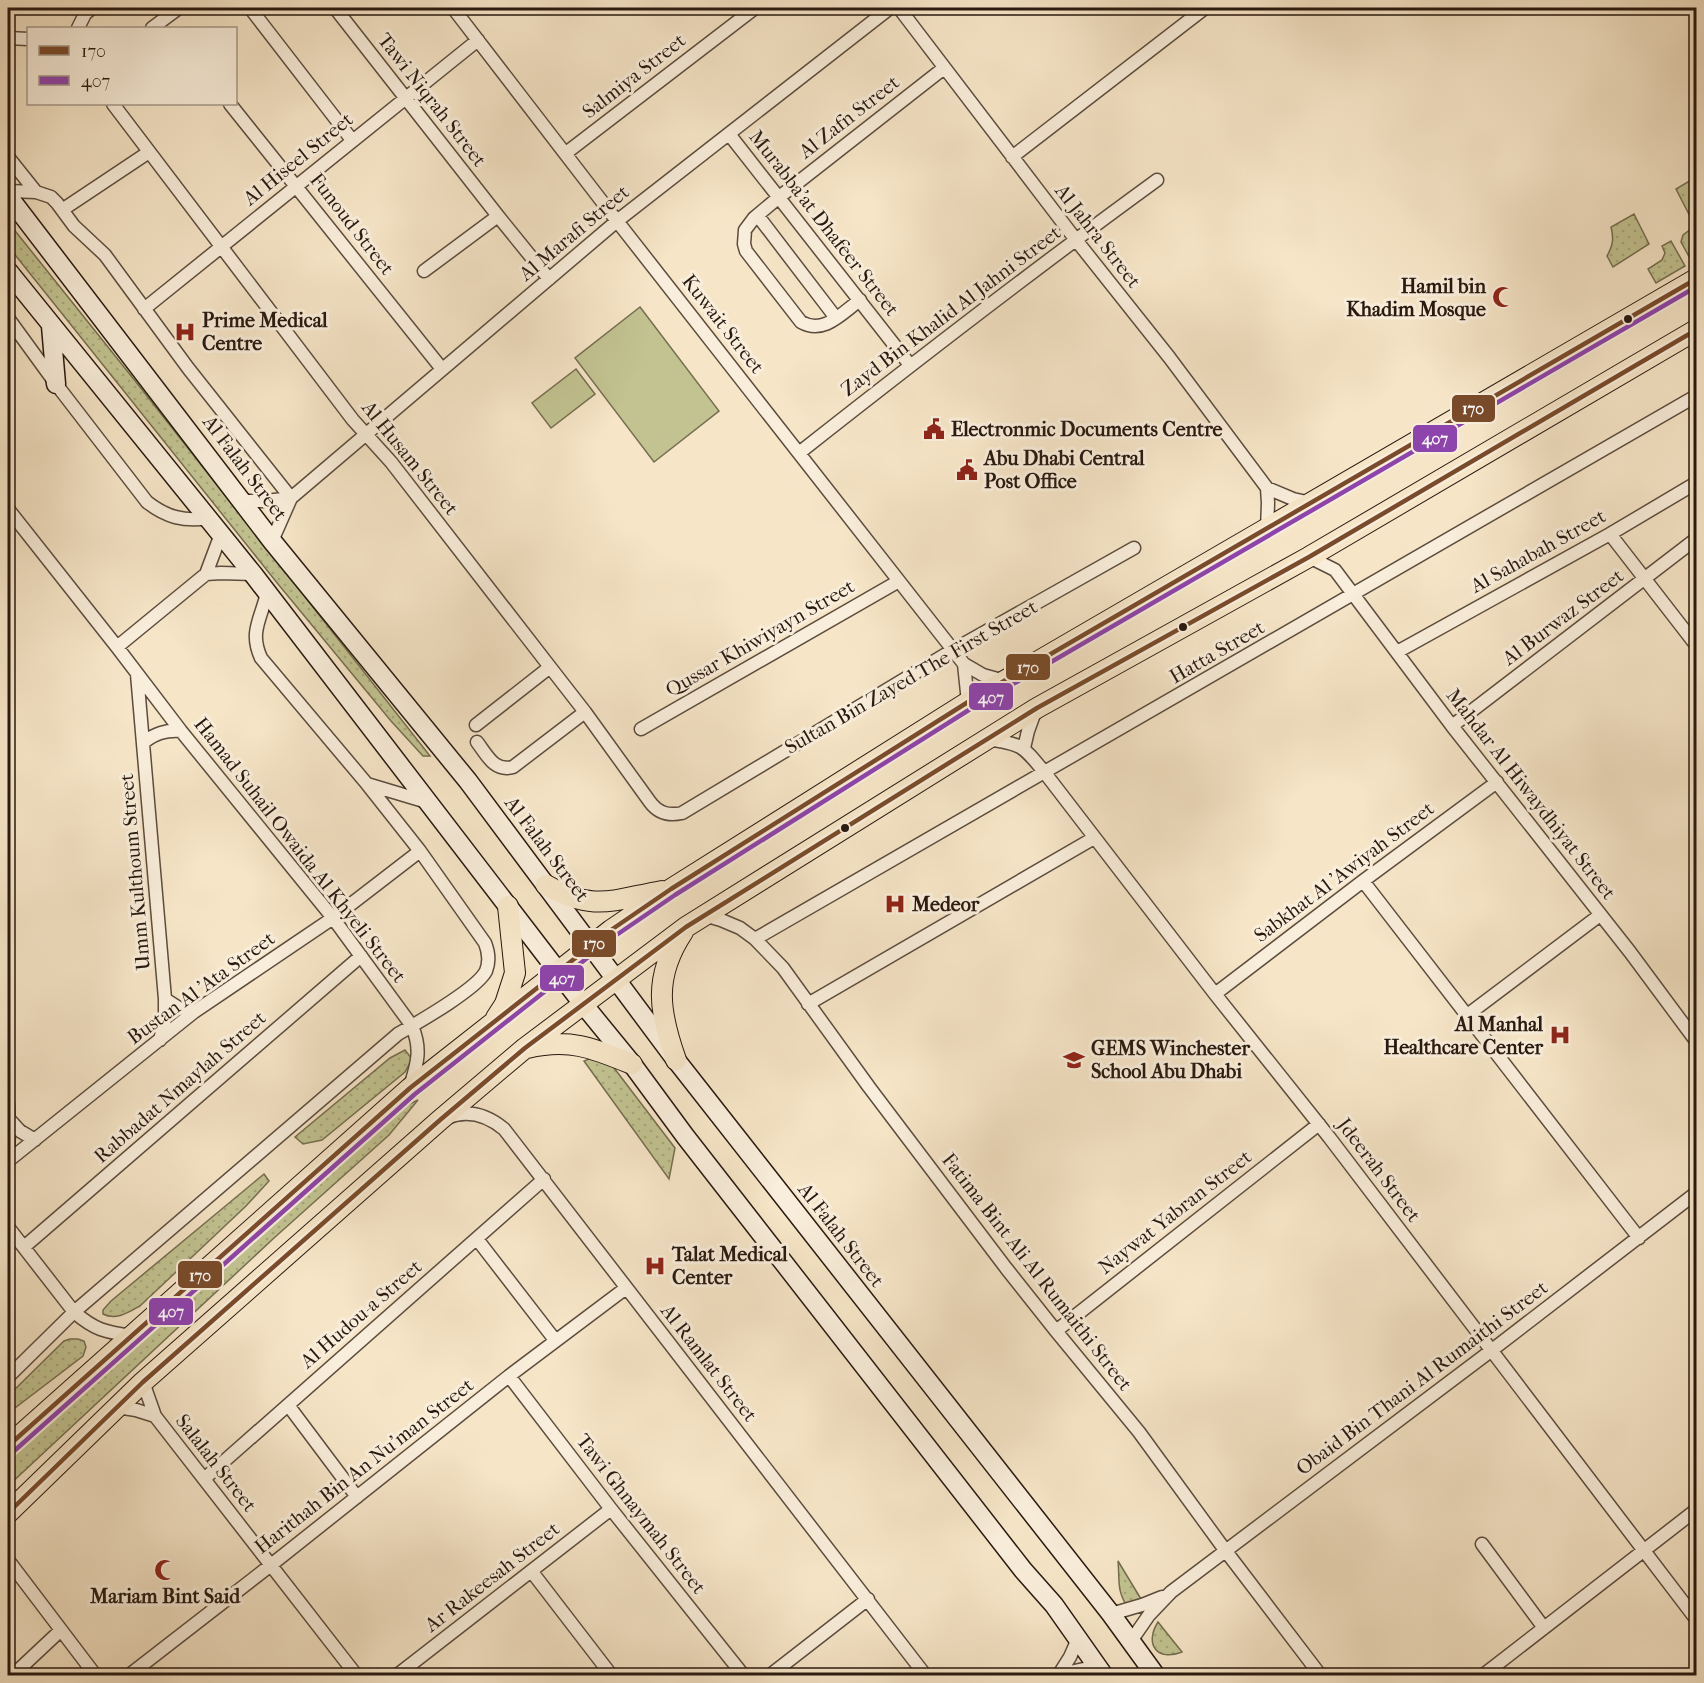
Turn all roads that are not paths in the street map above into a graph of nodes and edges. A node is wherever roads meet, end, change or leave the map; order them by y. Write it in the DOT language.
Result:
graph roads {
  1 [pos="92,8"];
  2 [pos="179,8"];
  3 [pos="250,8"];
  4 [pos="334,8"];
  5 [pos="453,8"];
  6 [pos="755,8"];
  7 [pos="890,8"];
  8 [pos="898,8"];
  9 [pos="1205,8"];
  10 [pos="166,24"];
  11 [pos="78,27"];
  12 [pos="8,38"];
  13 [pos="27,39"];
  14 [pos="478,39"];
  15 [pos="944,68"];
  16 [pos="406,97"];
  17 [pos="114,105"];
  18 [pos="231,105"];
  19 [pos="729,134"];
  20 [pos="352,140"];
  21 [pos="149,152"];
  22 [pos="566,153"];
  23 [pos="8,157"];
  24 [pos="1012,157"];
  25 [pos="1157,180"];
  26 [pos="296,185"];
  27 [pos="8,191"];
  28 [pos="36,192"];
  29 [pos="8,196"];
  30 [pos="778,198"];
  31 [pos="62,210"];
  32 [pos="498,216"];
  33 [pos="758,216"];
  34 [pos="617,221"];
  35 [pos="1076,240"];
  36 [pos="221,245"];
  37 [pos="8,271"];
  38 [pos="424,271"];
  39 [pos="549,279"];
  40 [pos="1696,279"];
  41 [pos="860,300"];
  42 [pos="144,309"];
  43 [pos="8,318"];
  44 [pos="836,318"];
  45 [pos="51,326"];
  46 [pos="1696,330"];
  47 [pos="910,365"];
  48 [pos="442,369"];
  49 [pos="56,384"];
  50 [pos="1696,396"];
  51 [pos="367,434"];
  52 [pos="799,453"];
  53 [pos="1696,483"];
  54 [pos="1267,489"];
  55 [pos="291,498"];
  56 [pos="242,501"];
  57 [pos="1311,503"];
  58 [pos="8,509"];
  59 [pos="209,518"];
  60 [pos="1267,529"];
  61 [pos="221,534"];
  62 [pos="1611,534"];
  63 [pos="1696,539"];
  64 [pos="272,542"];
  65 [pos="1330,545"];
  66 [pos="1134,548"];
  67 [pos="1309,557"];
  68 [pos="1335,570"];
  69 [pos="207,574"];
  70 [pos="253,574"];
  71 [pos="1646,578"];
  72 [pos="899,581"];
  73 [pos="267,593"];
  74 [pos="1354,595"];
  75 [pos="1696,645"];
  76 [pos="117,647"];
  77 [pos="953,651"];
  78 [pos="1398,652"];
  79 [pos="964,664"];
  80 [pos="550,667"];
  81 [pos="137,673"];
  82 [pos="1005,681"];
  83 [pos="968,702"];
  84 [pos="1036,708"];
  85 [pos="585,712"];
  86 [pos="476,725"];
  87 [pos="1452,726"];
  88 [pos="641,729"];
  89 [pos="181,731"];
  90 [pos="986,739"];
  91 [pos="143,742"];
  92 [pos="477,742"];
  93 [pos="1024,748"];
  94 [pos="1045,773"];
  95 [pos="1497,782"];
  96 [pos="367,784"];
  97 [pos="429,802"];
  98 [pos="688,809"];
  99 [pos="1094,838"];
  100 [pos="420,851"];
  101 [pos="1363,881"];
  102 [pos="546,885"];
  103 [pos="671,889"];
  104 [pos="508,906"];
  105 [pos="704,915"];
  106 [pos="1600,915"];
  107 [pos="333,918"];
  108 [pos="686,927"];
  109 [pos="755,939"];
  110 [pos="591,946"];
  111 [pos="361,956"];
  112 [pos="559,972"];
  113 [pos="616,979"];
  114 [pos="1215,994"];
  115 [pos="165,999"];
  116 [pos="583,1004"];
  117 [pos="808,1004"];
  118 [pos="194,1012"];
  119 [pos="1466,1016"];
  120 [pos="492,1025"];
  121 [pos="412,1026"];
  122 [pos="160,1040"];
  123 [pos="1696,1041"];
  124 [pos="525,1048"];
  125 [pos="676,1060"];
  126 [pos="632,1064"];
  127 [pos="410,1088"];
  128 [pos="8,1104"];
  129 [pos="9,1119"];
  130 [pos="440,1120"];
  131 [pos="1319,1124"];
  132 [pos="35,1140"];
  133 [pos="8,1152"];
  134 [pos="8,1161"];
  135 [pos="544,1179"];
  136 [pos="1696,1193"];
  137 [pos="8,1227"];
  138 [pos="1639,1238"];
  139 [pos="477,1239"];
  140 [pos="24,1247"];
  141 [pos="626,1288"];
  142 [pos="74,1312"];
  143 [pos="1056,1331"];
  144 [pos="132,1336"];
  145 [pos="555,1340"];
  146 [pos="1492,1350"];
  147 [pos="509,1376"];
  148 [pos="8,1377"];
  149 [pos="143,1382"];
  150 [pos="288,1405"];
  151 [pos="117,1407"];
  152 [pos="155,1416"];
  153 [pos="8,1446"];
  154 [pos="204,1479"];
  155 [pos="357,1497"];
  156 [pos="611,1509"];
  157 [pos="1696,1510"];
  158 [pos="8,1513"];
  159 [pos="1482,1544"];
  160 [pos="1225,1550"];
  161 [pos="1644,1550"];
  162 [pos="8,1560"];
  163 [pos="271,1565"];
  164 [pos="532,1572"];
  165 [pos="1171,1592"];
  166 [pos="868,1599"];
  167 [pos="1111,1614"];
  168 [pos="1696,1619"];
  169 [pos="1544,1628"];
  170 [pos="61,1630"];
  171 [pos="1078,1639"];
  172 [pos="1131,1641"];
  173 [pos="1101,1671"];
  174 [pos="1059,1675"];
  175 [pos="12,1676"];
  176 [pos="96,1676"];
  177 [pos="128,1676"];
  178 [pos="357,1676"];
  179 [pos="396,1676"];
  180 [pos="612,1676"];
  181 [pos="744,1676"];
  182 [pos="769,1676"];
  183 [pos="926,1676"];
  184 [pos="1156,1676"];
  185 [pos="1321,1676"];
  186 [pos="1482,1676"];
  1 -- 11 [label="street"];
  2 -- 10 [label="street"];
  3 -- 20 [label="street"];
  4 -- 16 [label="street, Tawi Niqrah Street"];
  5 -- 14 [label="street, Kuwait Street"];
  6 -- 22 [label="street, Salmiya Street"];
  7 -- 19 [label="street, Al Marafi Street"];
  8 -- 15 [label="street, Al Jahra Street"];
  9 -- 24 [label="street"];
  12 -- 13 [label="street"];
  14 -- 16 [label="street, Al Hiseel Street"];
  14 -- 22 [label="street, Kuwait Street"];
  15 -- 24 [label="street, Al Jahra Street"];
  15 -- 30 [label="street, Al Zafn Street"];
  16 -- 20 [label="street, Al Hiseel Street"];
  16 -- 32 [label="street, Tawi Niqrah Street"];
  17 -- 21 [label="street, Al Husam Street"];
  18 -- 26 [label="street, Funoud Street"];
  19 -- 30 [label="street, Murabba'at Dhafeer Street"];
  19 -- 34 [label="street, Al Marafi Street"];
  20 -- 26 [label="street, Al Hiseel Street"];
  21 -- 31 [label="street"];
  21 -- 36 [label="street, Al Husam Street"];
  22 -- 34 [label="street, Kuwait Street"];
  23 -- 28 [label="street"];
  24 -- 35 [label="street, Al Jahra Street"];
  25 -- 35 [label="street, Zayd Bin Khalid Al Jahni Street"];
  26 -- 36 [label="street, Al Hiseel Street"];
  26 -- 48 [label="street, Funoud Street"];
  27 -- 28 [label="street"];
  28 -- 31 [label="street"];
  29 -- 56 [label="main road, Al Falah Street"];
  30 -- 33 [label="street, Al Zafn Street"];
  30 -- 41 [label="street, Murabba'at Dhafeer Street"];
  31 -- 42 [label="street"];
  32 -- 38 [label="street"];
  32 -- 39 [label="street, Tawi Niqrah Street"];
  33 -- 44 [label="street"];
  33 -- 44 [label="street, Al Zafn Street"];
  34 -- 39 [label="street, Al Marafi Street"];
  34 -- 52 [label="street, Kuwait Street"];
  35 -- 47 [label="street, Zayd Bin Khalid Al Jahni Street"];
  35 -- 54 [label="street, Al Jahra Street"];
  36 -- 42 [label="street, Al Hiseel Street"];
  36 -- 51 [label="street, Al Husam Street"];
  37 -- 45 [label="main road"];
  39 -- 48 [label="street, Al Marafi Street"];
  40 -- 57 [label="main road"];
  41 -- 44 [label="street"];
  41 -- 47 [label="street, Murabba'at Dhafeer Street"];
  42 -- 55 [label="street"];
  43 -- 49 [label="street"];
  45 -- 49 [label="main road"];
  45 -- 59 [label="main road"];
  46 -- 65 [label="main road"];
  47 -- 52 [label="street, Zayd Bin Khalid Al Jahni Street"];
  48 -- 51 [label="street, Al Marafi Street"];
  49 -- 59 [label="street"];
  50 -- 74 [label="street, Hatta Street"];
  51 -- 55 [label="street, Al Marafi Street"];
  51 -- 80 [label="street, Al Husam Street"];
  52 -- 72 [label="street, Kuwait Street"];
  53 -- 62 [label="street, Al Sahabah Street"];
  54 -- 57 [label="street"];
  54 -- 60 [label="street"];
  55 -- 56 [label="street"];
  55 -- 64 [label="street, Al Marafi Street"];
  56 -- 64 [label="main road, Al Falah Street"];
  57 -- 60 [label="main road"];
  58 -- 76 [label="street, Hamad Suhail Owaida Al Khyeli Street"];
  59 -- 61 [label="main road"];
  60 -- 82 [label="main road"];
  61 -- 69 [label="street"];
  61 -- 70 [label="main road"];
  62 -- 71 [label="street"];
  62 -- 78 [label="street, Al Sahabah Street"];
  63 -- 71 [label="street, Al Burwaz Street"];
  64 -- 102 [label="main road, Al Falah Street"];
  65 -- 67 [label="main road"];
  65 -- 68 [label="street, Mahdar Al Hiwaydhiyat Street"];
  66 -- 77 [label="street, Sultan Bin Zayed The First Street"];
  67 -- 68 [label="street, Mahdar Al Hiwaydhiyat Street"];
  67 -- 84 [label="main road"];
  68 -- 74 [label="street, Mahdar Al Hiwaydhiyat Street"];
  69 -- 70 [label="street"];
  69 -- 76 [label="street"];
  70 -- 73 [label="main road"];
  71 -- 75 [label="street"];
  71 -- 87 [label="street, Al Burwaz Street"];
  72 -- 77 [label="street, Kuwait Street"];
  72 -- 88 [label="street, Qussar Khiwiyayn Street"];
  73 -- 96 [label="street"];
  73 -- 97 [label="main road"];
  74 -- 78 [label="street, Mahdar Al Hiwaydhiyat Street"];
  74 -- 94 [label="street, Hatta Street"];
  76 -- 81 [label="street, Hamad Suhail Owaida Al Khyeli Street"];
  77 -- 79 [label="street, Kuwait Street"];
  77 -- 98 [label="street, Sultan Bin Zayed The First Street"];
  78 -- 87 [label="street, Mahdar Al Hiwaydhiyat Street"];
  79 -- 82 [label="street, Kuwait Street"];
  79 -- 83 [label="street"];
  80 -- 85 [label="street, Al Husam Street"];
  80 -- 86 [label="street"];
  81 -- 89 [label="street, Hamad Suhail Owaida Al Khyeli Street"];
  81 -- 91 [label="street, Umm Kulthoum Street"];
  82 -- 83 [label="main road"];
  83 -- 103 [label="main road"];
  84 -- 90 [label="main road"];
  84 -- 93 [label="street"];
  85 -- 92 [label="street"];
  85 -- 98 [label="street, Al Husam Street"];
  87 -- 95 [label="street, Mahdar Al Hiwaydhiyat Street"];
  89 -- 91 [label="street"];
  89 -- 107 [label="street, Hamad Suhail Owaida Al Khyeli Street"];
  90 -- 93 [label="street"];
  90 -- 105 [label="main road"];
  91 -- 115 [label="street, Umm Kulthoum Street"];
  93 -- 94 [label="street, Jdeerah Street"];
  94 -- 99 [label="street, Jdeerah Street"];
  94 -- 109 [label="street, Hatta Street"];
  95 -- 101 [label="street, Sabkhat Al 'Awiyah Street"];
  95 -- 106 [label="street, Mahdar Al Hiwaydhiyat Street"];
  96 -- 97 [label="street"];
  96 -- 100 [label="street"];
  97 -- 104 [label="main road"];
  99 -- 114 [label="street, Jdeerah Street"];
  99 -- 117 [label="street"];
  100 -- 107 [label="street, Bustan Al 'Ata Street"];
  100 -- 121 [label="street"];
  101 -- 114 [label="street, Sabkhat Al 'Awiyah Street"];
  101 -- 119 [label="street"];
  102 -- 103 [label="main road"];
  102 -- 110 [label="main road, Al Falah Street"];
  103 -- 110 [label="main road"];
  104 -- 112 [label="main road"];
  104 -- 120 [label="main road"];
  105 -- 108 [label="main road"];
  105 -- 109 [label="street, Fatima Bint Ali Al Rumaithi Street"];
  106 -- 119 [label="street"];
  106 -- 123 [label="street, Mahdar Al Hiwaydhiyat Street"];
  107 -- 111 [label="street, Hamad Suhail Owaida Al Khyeli Street"];
  107 -- 118 [label="street, Bustan Al 'Ata Street"];
  108 -- 113 [label="main road"];
  108 -- 125 [label="main road"];
  109 -- 117 [label="street, Fatima Bint Ali Al Rumaithi Street"];
  110 -- 112 [label="main road"];
  110 -- 113 [label="main road, Al Falah Street"];
  111 -- 121 [label="street, Hamad Suhail Owaida Al Khyeli Street"];
  111 -- 140 [label="street, Rabbadat Nmaylah Street"];
  112 -- 116 [label="main road"];
  112 -- 120 [label="main road"];
  113 -- 116 [label="main road"];
  113 -- 125 [label="main road, Al Falah Street"];
  114 -- 131 [label="street, Jdeerah Street"];
  115 -- 118 [label="street"];
  115 -- 122 [label="street, Umm Kulthoum Street"];
  116 -- 124 [label="main road"];
  116 -- 126 [label="main road"];
  117 -- 143 [label="street, Fatima Bint Ali Al Rumaithi Street"];
  118 -- 122 [label="street, Bustan Al 'Ata Street"];
  119 -- 138 [label="street"];
  120 -- 127 [label="main road"];
  121 -- 127 [label="street, Hamad Suhail Owaida Al Khyeli Street"];
  121 -- 142 [label="street"];
  122 -- 132 [label="street, Bustan Al 'Ata Street"];
  124 -- 126 [label="main road"];
  124 -- 130 [label="main road"];
  125 -- 167 [label="main road, Al Falah Street"];
  126 -- 171 [label="main road"];
  127 -- 144 [label="main road"];
  128 -- 129 [label="street"];
  129 -- 132 [label="street"];
  129 -- 133 [label="street"];
  130 -- 135 [label="street, Al Ramlat Street"];
  130 -- 149 [label="main road"];
  131 -- 143 [label="street, Naywat Yabran Street"];
  131 -- 146 [label="street, Jdeerah Street"];
  132 -- 134 [label="street, Bustan Al 'Ata Street"];
  135 -- 139 [label="street, Al Hudou-a Street"];
  135 -- 141 [label="street, Al Ramlat Street"];
  136 -- 138 [label="street, Obaid Bin Thani Al Rumaithi Street"];
  137 -- 140 [label="street"];
  138 -- 146 [label="street, Obaid Bin Thani Al Rumaithi Street"];
  139 -- 145 [label="street"];
  139 -- 150 [label="street, Al Hudou-a Street"];
  140 -- 142 [label="street"];
  141 -- 145 [label="street, Harithah Bin An Nu'man Street"];
  141 -- 166 [label="street, Al Ramlat Street"];
  142 -- 144 [label="street"];
  142 -- 148 [label="street"];
  143 -- 160 [label="street, Fatima Bint Ali Al Rumaithi Street"];
  144 -- 153 [label="main road"];
  145 -- 147 [label="street, Harithah Bin An Nu'man Street"];
  146 -- 160 [label="street, Obaid Bin Thani Al Rumaithi Street"];
  146 -- 161 [label="street, Jdeerah Street"];
  147 -- 155 [label="street, Harithah Bin An Nu'man Street"];
  147 -- 156 [label="street, Tawi Ghnaymah Street"];
  149 -- 151 [label="main road"];
  149 -- 152 [label="street, Salalah Street"];
  150 -- 154 [label="street, Al Hudou-a Street"];
  150 -- 155 [label="street"];
  151 -- 152 [label="street, Salalah Street"];
  151 -- 158 [label="main road"];
  152 -- 154 [label="street, Salalah Street"];
  154 -- 163 [label="street, Salalah Street"];
  155 -- 163 [label="street, Harithah Bin An Nu'man Street"];
  156 -- 164 [label="street, Ar Rakeesah Street"];
  156 -- 181 [label="street, Tawi Ghnaymah Street"];
  157 -- 161 [label="street"];
  159 -- 169 [label="street"];
  160 -- 165 [label="street, Obaid Bin Thani Al Rumaithi Street"];
  160 -- 185 [label="street, Fatima Bint Ali Al Rumaithi Street"];
  161 -- 168 [label="street, Jdeerah Street"];
  161 -- 169 [label="street"];
  162 -- 170 [label="street"];
  163 -- 177 [label="street, Harithah Bin An Nu'man Street"];
  163 -- 178 [label="street, Salalah Street"];
  164 -- 179 [label="street, Ar Rakeesah Street"];
  164 -- 180 [label="street"];
  165 -- 167 [label="street, Obaid Bin Thani Al Rumaithi Street"];
  165 -- 172 [label="street, Obaid Bin Thani Al Rumaithi Street"];
  166 -- 182 [label="street"];
  166 -- 183 [label="street, Al Ramlat Street"];
  167 -- 172 [label="main road, Al Falah Street"];
  169 -- 186 [label="street"];
  170 -- 175 [label="street"];
  170 -- 176 [label="street"];
  171 -- 173 [label="main road"];
  171 -- 174 [label="street"];
  172 -- 184 [label="main road, Al Falah Street"];
  173 -- 174 [label="street"];
}
